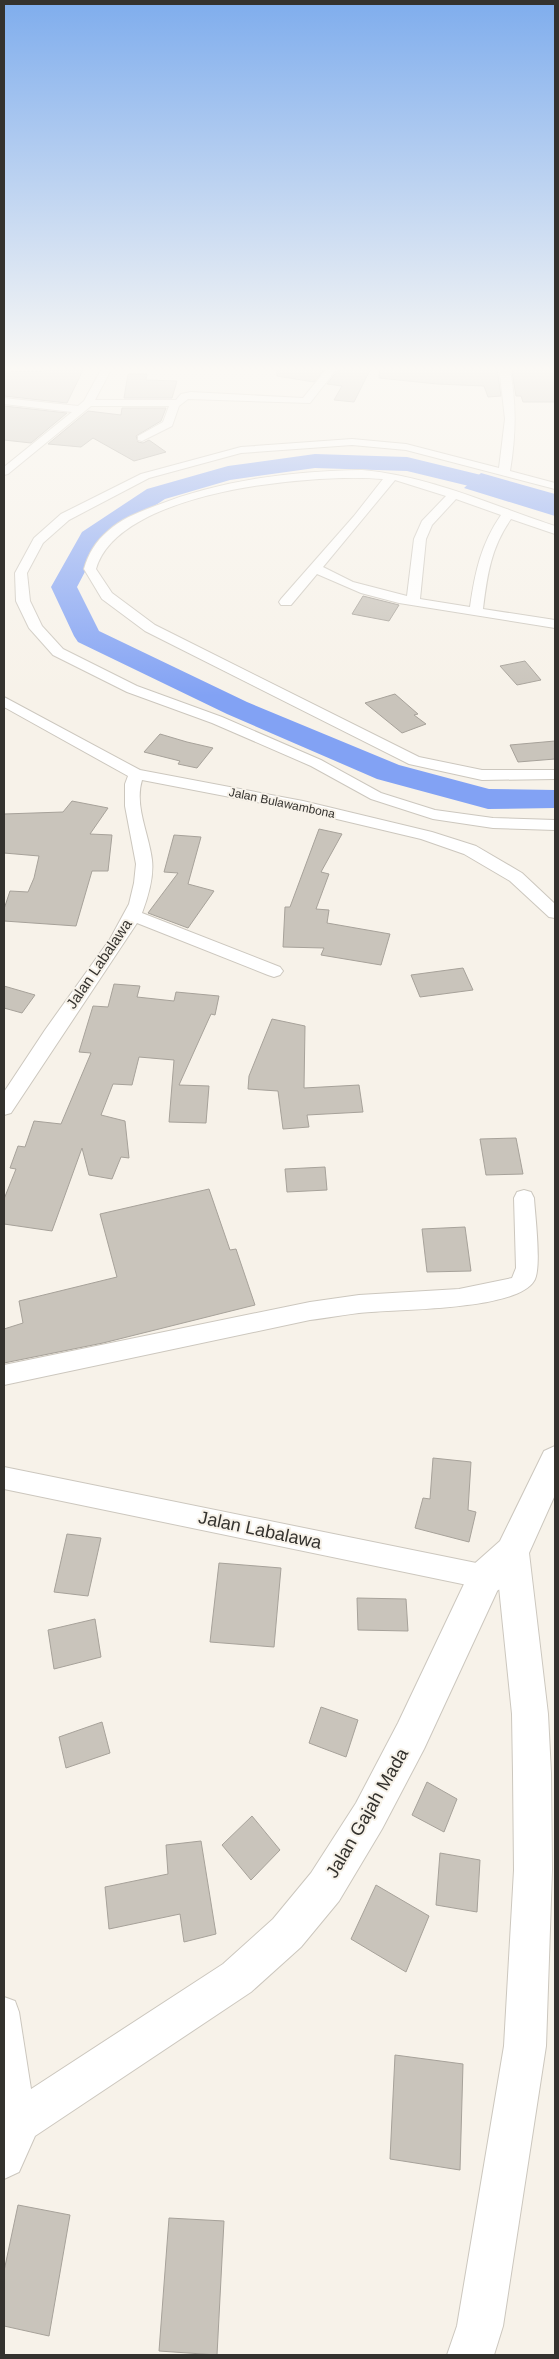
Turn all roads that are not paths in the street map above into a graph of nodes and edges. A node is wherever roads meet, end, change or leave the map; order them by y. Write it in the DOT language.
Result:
graph roads {
  1 [pos="145,476"];
  2 [pos="317,476"];
  3 [pos="391,476"];
  4 [pos="519,476"];
  5 [pos="555,486"];
  6 [pos="455,494"];
  7 [pos="508,514"];
  8 [pos="555,530"];
  9 [pos="316,569"];
  10 [pos="286,602"];
  11 [pos="413,602"];
  12 [pos="476,612"];
  13 [pos="555,624"];
  14 [pos="4,701"];
  15 [pos="136,774"];
  16 [pos="555,775"];
  17 [pos="555,824"];
  18 [pos="555,912"];
  19 [pos="132,915"];
  20 [pos="274,971"];
  21 [pos="10,1085"];
  22 [pos="4,1108"];
  23 [pos="524,1198"];
  24 [pos="4,1375"];
  25 [pos="555,1461"];
  26 [pos="4,1478"];
  27 [pos="504,1571"];
  28 [pos="4,2012"];
  29 [pos="20,2121"];
  30 [pos="4,2157"];
  31 [pos="471,2355"];
  1 -- 17 [label="street"];
  2 -- 16 [label="street"];
  3 -- 6 [label="street"];
  3 -- 9 [label="street"];
  4 -- 5 [label="street"];
  6 -- 7 [label="street"];
  6 -- 11 [label="street"];
  7 -- 8 [label="street"];
  7 -- 12 [label="street"];
  9 -- 10 [label="street"];
  9 -- 11 [label="street"];
  11 -- 12 [label="street"];
  12 -- 13 [label="street"];
  14 -- 15 [label="street, Jalan Bulawambona"];
  15 -- 18 [label="street, Jalan Bulawambona"];
  15 -- 19 [label="street, Jalan Labalawa"];
  19 -- 20 [label="street"];
  19 -- 21 [label="street, Jalan Labalawa"];
  21 -- 22 [label="street, Jalan Labalawa"];
  23 -- 24 [label="street"];
  25 -- 27 [label="main road"];
  26 -- 27 [label="street, Jalan Labalawa"];
  27 -- 29 [label="main road, Jalan Gajah Mada"];
  27 -- 31 [label="main road"];
  28 -- 29 [label="street"];
  29 -- 30 [label="main road"];
}
